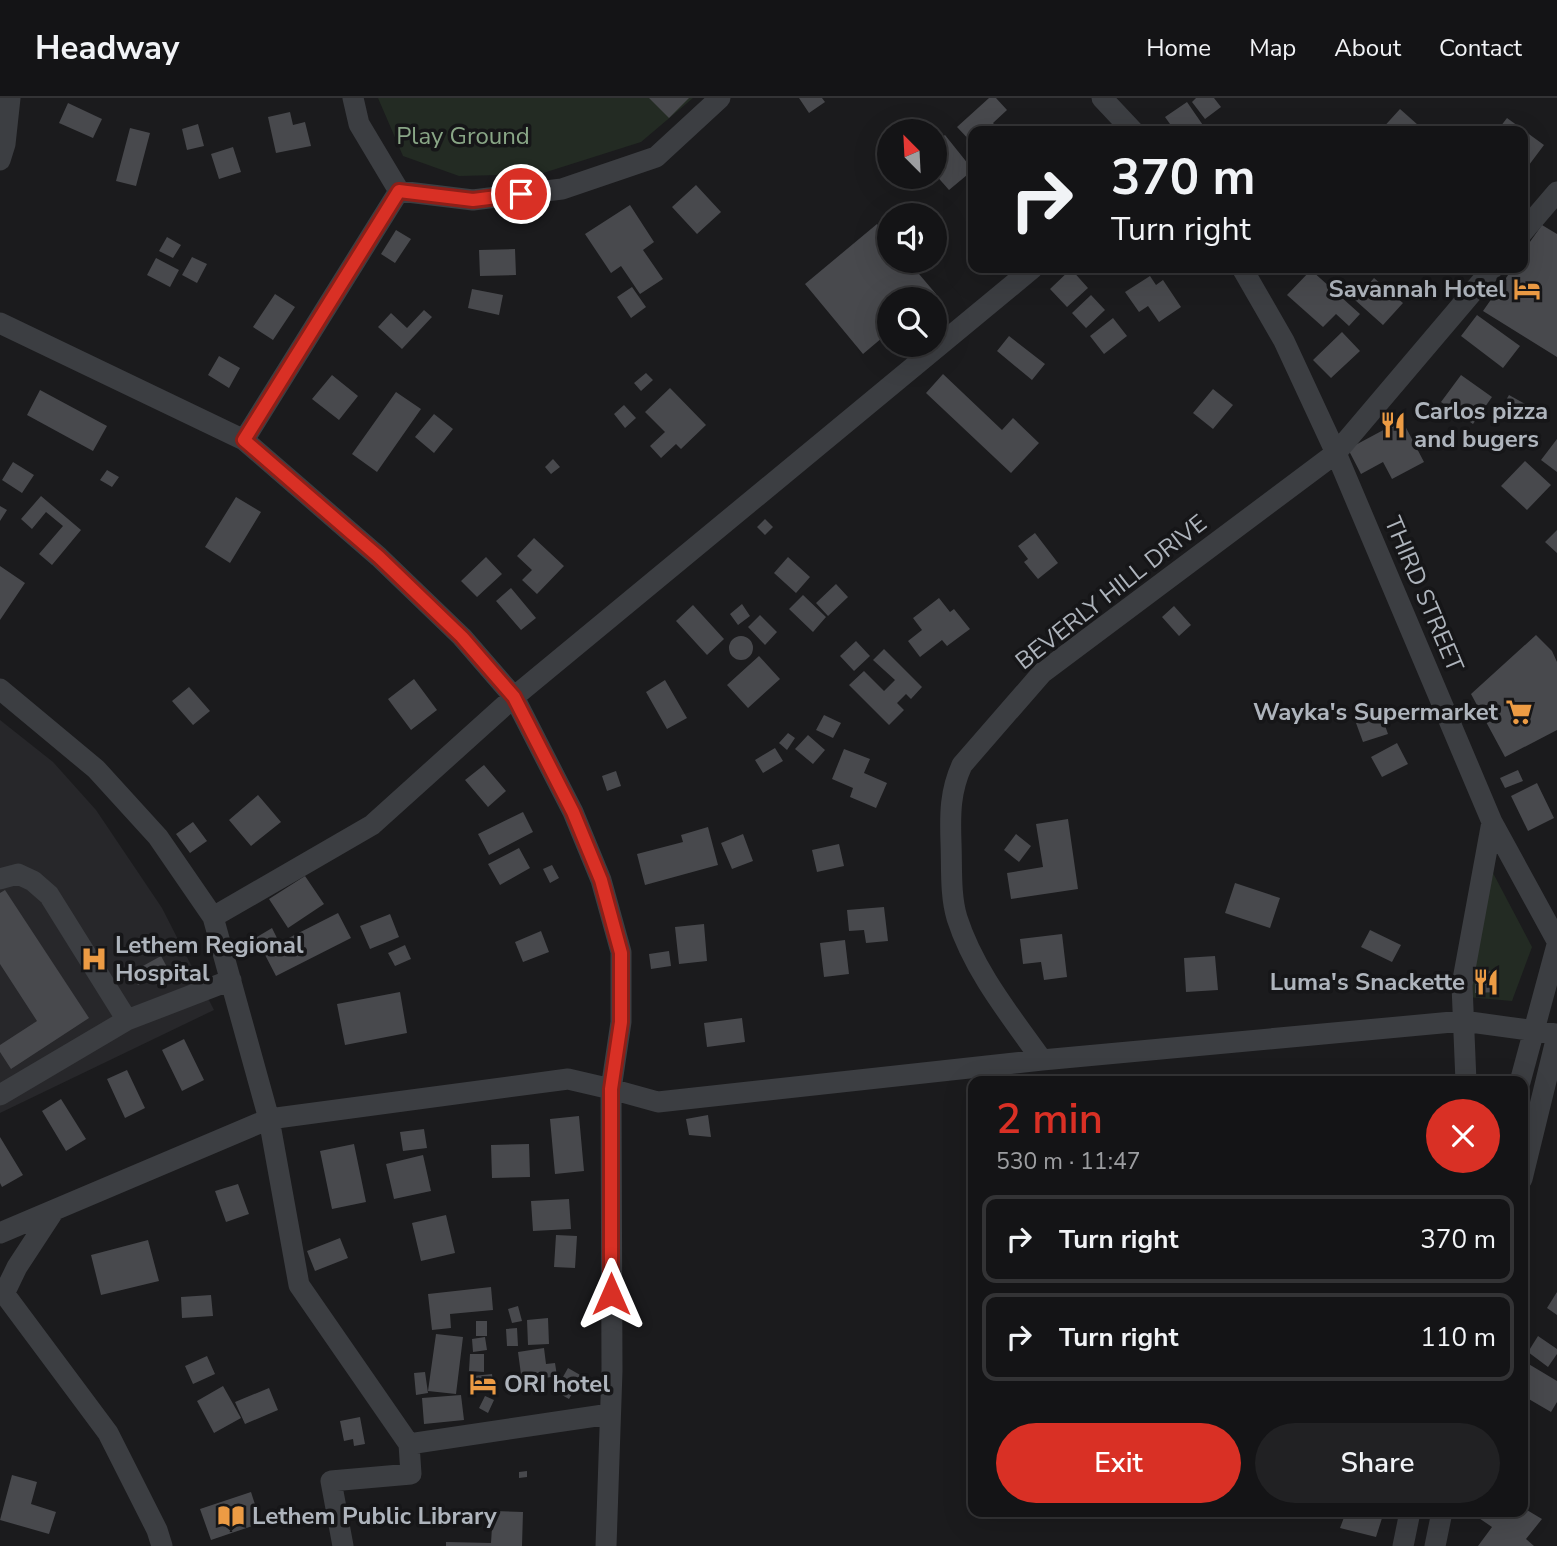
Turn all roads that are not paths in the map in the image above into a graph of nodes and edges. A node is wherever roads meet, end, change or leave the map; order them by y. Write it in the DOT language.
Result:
graph roads {
  1 [pos="10,98"];
  2 [pos="354,98"];
  3 [pos="720,98"];
  4 [pos="1102,98"];
  5 [pos="1128,126"];
  6 [pos="0,160"];
  7 [pos="399,191"];
  8 [pos="1557,192"];
  9 [pos="1528,226"];
  10 [pos="1028,273"];
  11 [pos="1245,273"];
  12 [pos="1489,273"];
  13 [pos="0,323"];
  14 [pos="244,440"];
  15 [pos="1336,453"];
  16 [pos="0,689"];
  17 [pos="514,697"];
  18 [pos="1492,822"];
  19 [pos="0,878"];
  20 [pos="213,917"];
  21 [pos="1557,943"];
  22 [pos="231,980"];
  23 [pos="127,1020"];
  24 [pos="1463,1021"];
  25 [pos="1534,1030"];
  26 [pos="1557,1035"];
  27 [pos="1042,1060"];
  28 [pos="1466,1076"];
  29 [pos="1522,1076"];
  30 [pos="611,1089"];
  31 [pos="0,1095"];
  32 [pos="270,1119"];
  33 [pos="1528,1154"];
  34 [pos="54,1210"];
  35 [pos="0,1233"];
  36 [pos="1,1292"];
  37 [pos="610,1414"];
  38 [pos="409,1444"];
  39 [pos="1409,1517"];
  40 [pos="1441,1517"];
  41 [pos="162,1546"];
  42 [pos="343,1546"];
  43 [pos="606,1546"];
  44 [pos="1403,1546"];
  45 [pos="1435,1546"];
  1 -- 6 [label="street"];
  2 -- 7 [label="street"];
  3 -- 7 [label="street"];
  4 -- 5 [label="street"];
  7 -- 14 [label="street"];
  8 -- 9 [label="street"];
  10 -- 17 [label="street"];
  11 -- 15 [label="street, THIRD STREET"];
  12 -- 15 [label="street, BEVERLY HILL DRIVE"];
  13 -- 14 [label="street"];
  14 -- 17 [label="street"];
  15 -- 18 [label="street, THIRD STREET"];
  15 -- 27 [label="street, BEVERLY HILL DRIVE"];
  16 -- 20 [label="street"];
  17 -- 20 [label="street"];
  17 -- 30 [label="street"];
  18 -- 21 [label="street, THIRD STREET"];
  18 -- 24 [label="street"];
  19 -- 23 [label="street"];
  20 -- 22 [label="street"];
  21 -- 25 [label="street"];
  22 -- 23 [label="street"];
  22 -- 32 [label="street"];
  23 -- 31 [label="street"];
  24 -- 25 [label="street"];
  24 -- 27 [label="street"];
  24 -- 28 [label="street"];
  25 -- 26 [label="street"];
  25 -- 29 [label="street"];
  26 -- 33 [label="street"];
  27 -- 30 [label="street"];
  30 -- 32 [label="street"];
  30 -- 37 [label="street"];
  32 -- 34 [label="street"];
  32 -- 38 [label="street"];
  34 -- 35 [label="street"];
  34 -- 36 [label="street"];
  36 -- 41 [label="street"];
  37 -- 38 [label="street"];
  37 -- 43 [label="street"];
  38 -- 42 [label="street"];
  39 -- 44 [label="street"];
  40 -- 45 [label="street"];
}
